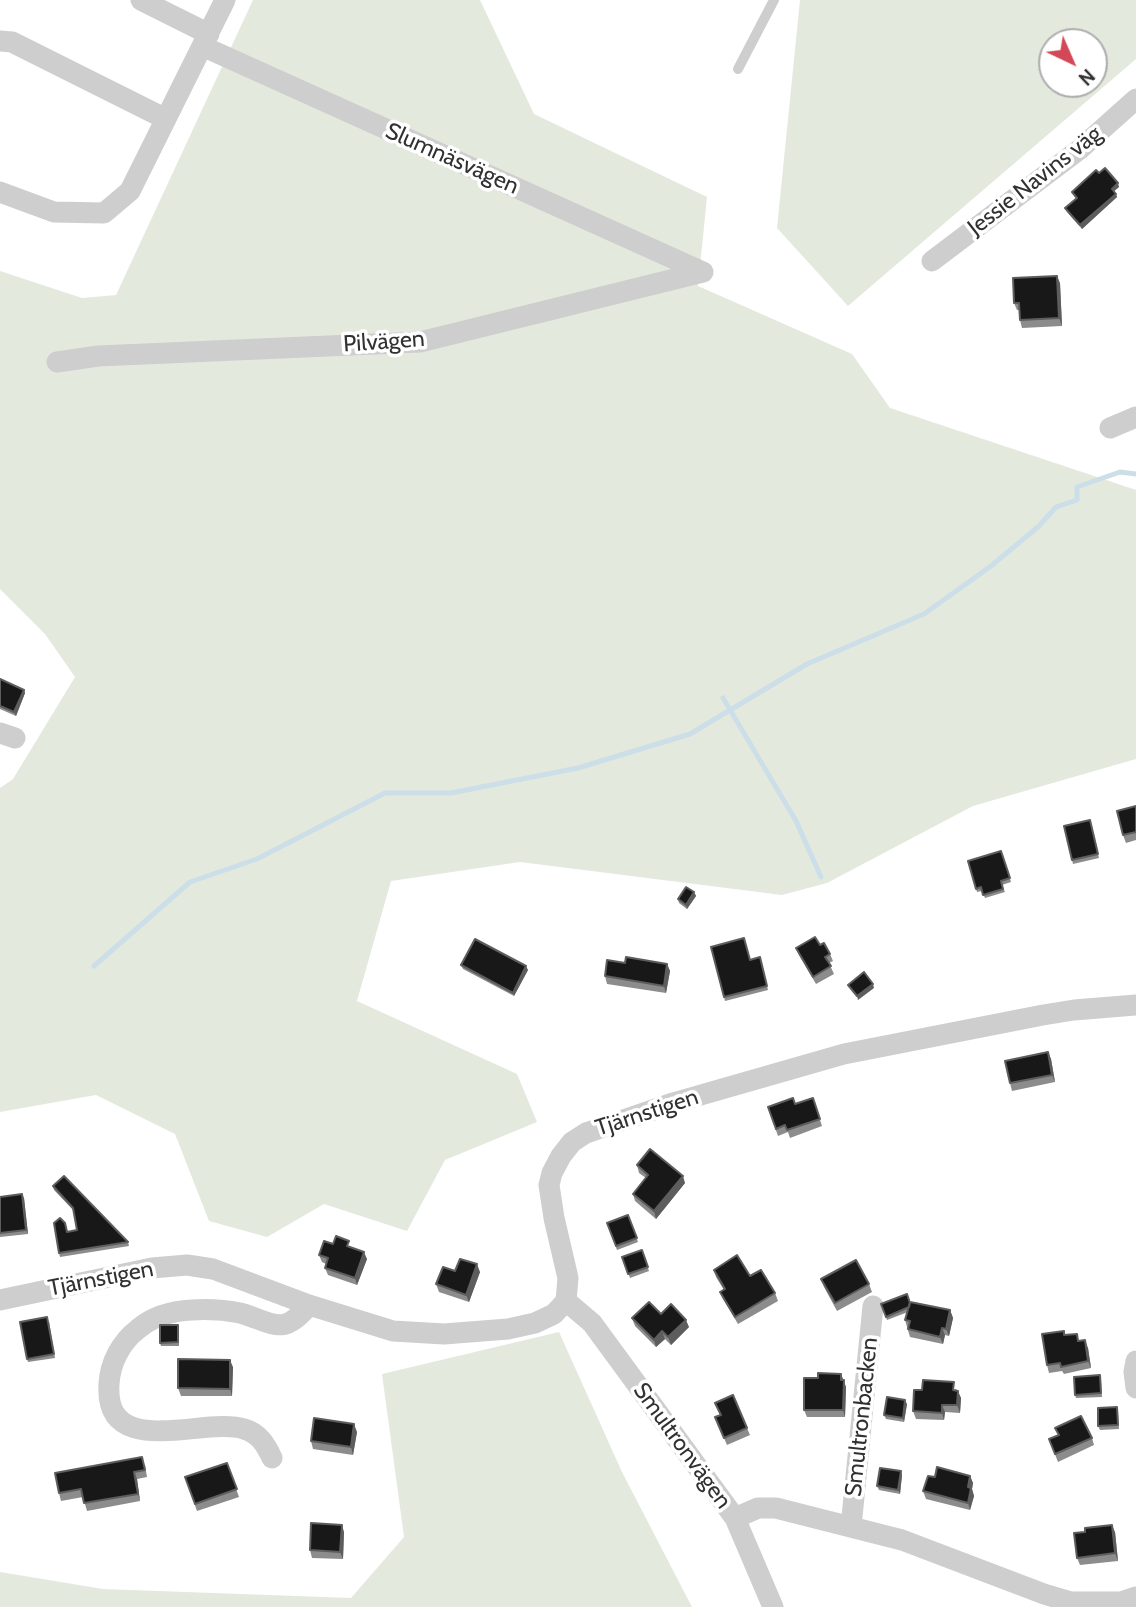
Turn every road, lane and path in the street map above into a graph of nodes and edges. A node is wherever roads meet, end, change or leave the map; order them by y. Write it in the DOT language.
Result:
graph roads {
  1 [pos="141,0"];
  2 [pos="225,0"];
  3 [pos="774,0"];
  4 [pos="205,40"];
  5 [pos="0,41"];
  6 [pos="738,69"];
  7 [pos="1136,99"];
  8 [pos="166,119"];
  9 [pos="0,192"];
  10 [pos="932,261"];
  11 [pos="703,272"];
  12 [pos="57,362"];
  13 [pos="1136,417"];
  14 [pos="1110,428"];
  15 [pos="1136,1005"];
  16 [pos="0,1300"];
  17 [pos="566,1301"];
  18 [pos="309,1305"];
  19 [pos="873,1306"];
  20 [pos="1136,1362"];
  21 [pos="1136,1388"];
  22 [pos="272,1458"];
  23 [pos="735,1518"];
  24 [pos="851,1527"];
  25 [pos="1136,1597"];
  26 [pos="773,1607"];
  1 -- 4 [label="street, Slumnäsvägen"];
  2 -- 4 [label="street"];
  3 -- 6 [label="lane"];
  4 -- 8 [label="street"];
  4 -- 11 [label="street, Slumnäsvägen"];
  5 -- 8 [label="street"];
  7 -- 10 [label="street, Jessie Navins väg"];
  8 -- 9 [label="street"];
  11 -- 12 [label="street, Pilvägen"];
  13 -- 14 [label="street"];
  15 -- 17 [label="street, Tjärnstigen"];
  16 -- 18 [label="street, Tjärnstigen"];
  17 -- 18 [label="street, Tjärnstigen"];
  17 -- 23 [label="street, Smultronvägen"];
  18 -- 22 [label="street"];
  19 -- 24 [label="street, Smultronbacken"];
  20 -- 21 [label="street"];
  23 -- 24 [label="street, Smultronbacken"];
  23 -- 26 [label="street, Smultronvägen"];
  24 -- 25 [label="street, Smultronbacken"];
}
